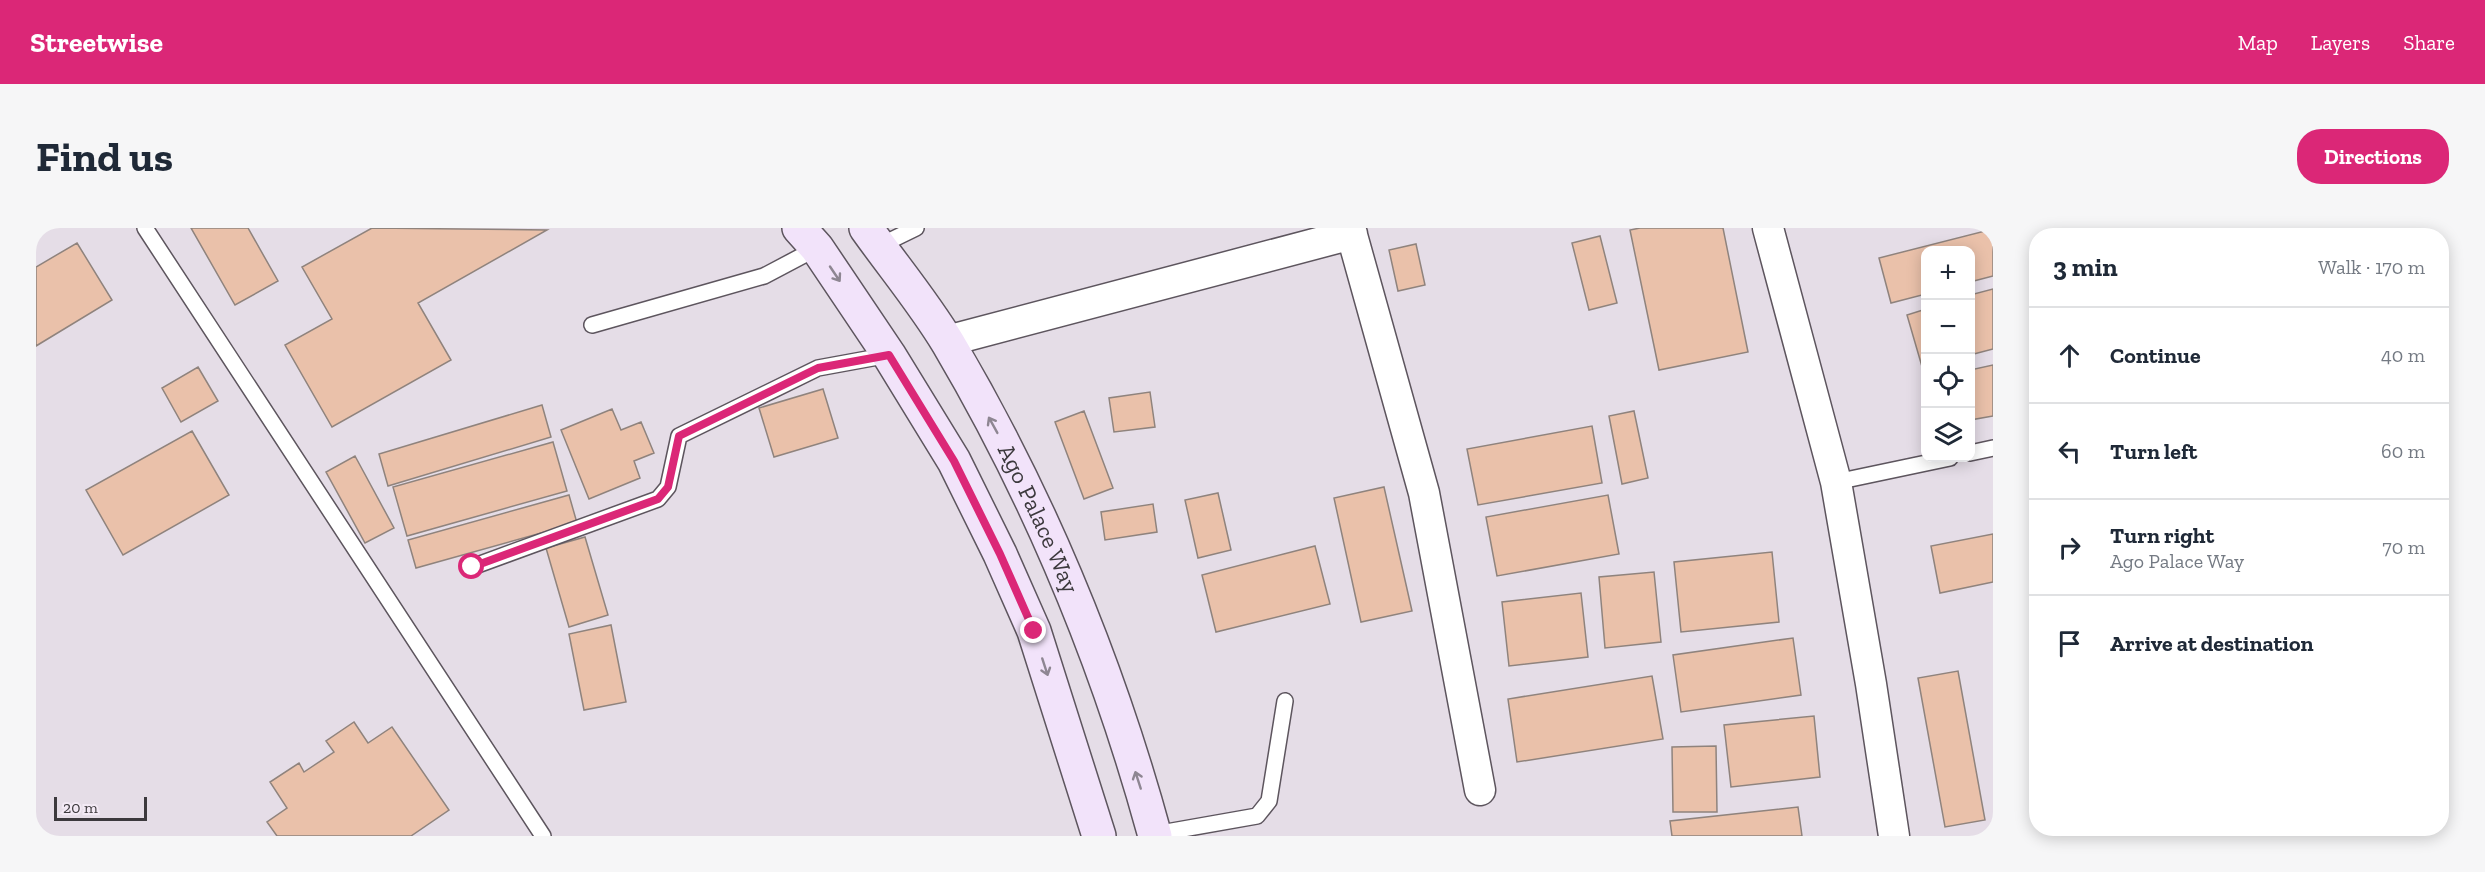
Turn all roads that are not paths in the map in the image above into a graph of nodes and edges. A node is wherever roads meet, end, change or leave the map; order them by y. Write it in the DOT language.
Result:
graph roads {
  1 [pos="145,228"];
  2 [pos="916,228"];
  3 [pos="1768,228"];
  4 [pos="1351,231"];
  5 [pos="873,237"];
  6 [pos="808,238"];
  7 [pos="592,325"];
  8 [pos="947,341"];
  9 [pos="889,355"];
  10 [pos="1993,448"];
  11 [pos="1975,452"];
  12 [pos="1931,462"];
  13 [pos="1836,482"];
  14 [pos="472,567"];
  15 [pos="1285,701"];
  16 [pos="1480,790"];
  17 [pos="1155,835"];
  18 [pos="543,836"];
  19 [pos="1099,836"];
  20 [pos="1894,836"];
  1 -- 18 [label="lane"];
  2 -- 5 [label="lane"];
  3 -- 13 [label="street"];
  4 -- 8 [label="street"];
  4 -- 16 [label="street"];
  5 -- 8 [label="main road, Ago Palace Way"];
  6 -- 7 [label="lane"];
  6 -- 9 [label="main road, Ago Palace Way, one-way"];
  17 -- 8 [label="main road, Ago Palace Way, one-way"];
  9 -- 14 [label="lane"];
  9 -- 19 [label="main road, Ago Palace Way, one-way"];
  10 -- 11 [label="lane"];
  12 -- 13 [label="lane"];
  13 -- 20 [label="street"];
  15 -- 17 [label="lane"];
}
